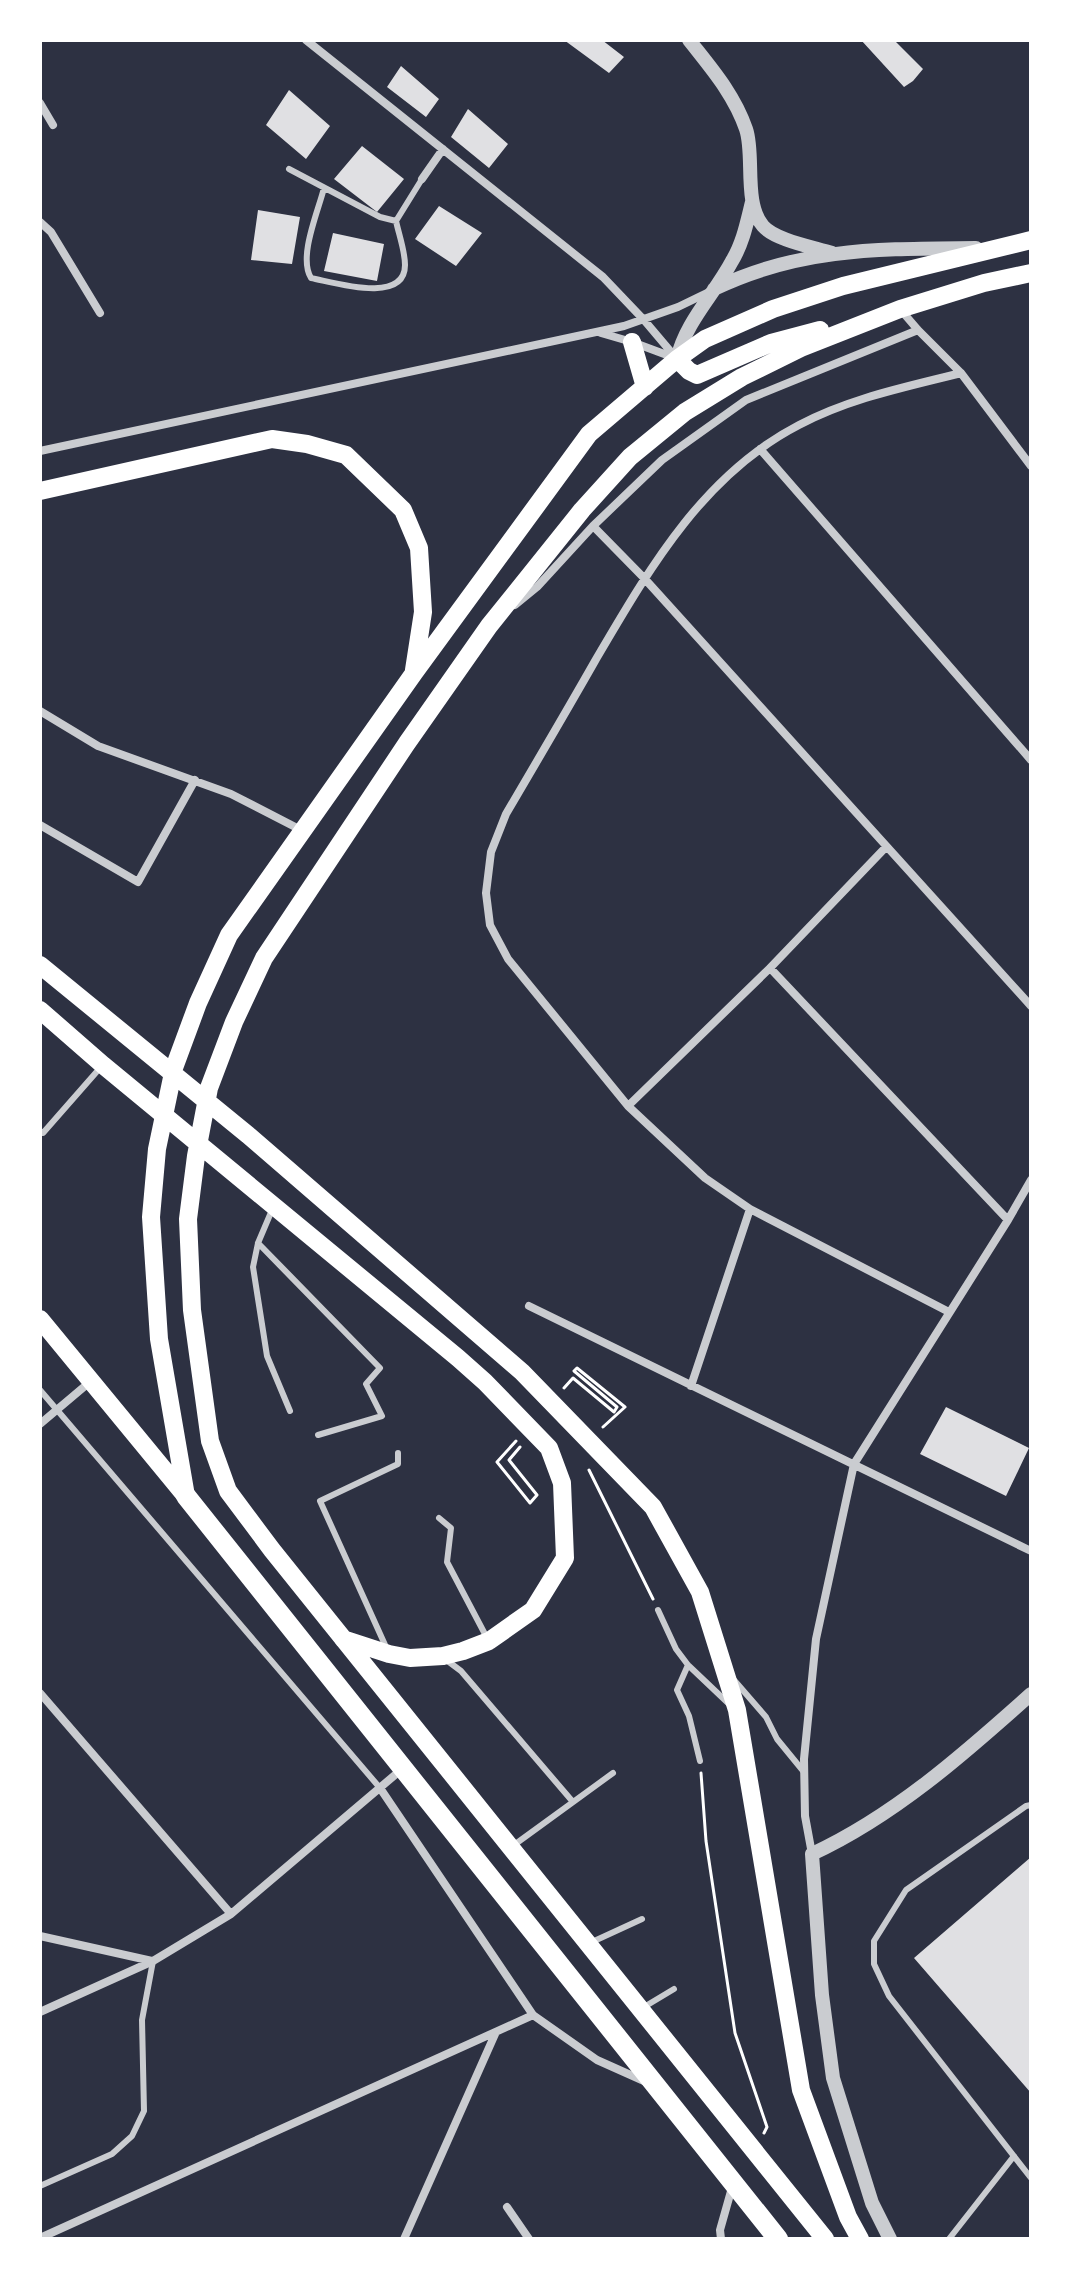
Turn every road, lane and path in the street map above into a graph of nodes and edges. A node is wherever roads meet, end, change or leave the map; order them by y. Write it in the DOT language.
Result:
graph roads {
  1 [pos="306,40"];
  2 [pos="689,40"];
  3 [pos="40,103"];
  4 [pos="53,125"];
  5 [pos="443,149"];
  6 [pos="289,169"];
  7 [pos="422,179"];
  8 [pos="324,188"];
  9 [pos="752,202"];
  10 [pos="396,221"];
  11 [pos="40,222"];
  12 [pos="1031,240"];
  13 [pos="996,248"];
  14 [pos="832,253"];
  15 [pos="1031,273"];
  16 [pos="714,289"];
  17 [pos="900,309"];
  18 [pos="100,313"];
  19 [pos="873,318"];
  20 [pos="644,320"];
  21 [pos="918,330"];
  22 [pos="597,332"];
  23 [pos="632,342"];
  24 [pos="677,359"];
  25 [pos="961,373"];
  26 [pos="645,387"];
  27 [pos="760,449"];
  28 [pos="40,451"];
  29 [pos="1031,466"];
  30 [pos="40,491"];
  31 [pos="593,526"];
  32 [pos="644,578"];
  33 [pos="489,626"];
  34 [pos="414,673"];
  35 [pos="40,711"];
  36 [pos="1031,760"];
  37 [pos="195,780"];
  38 [pos="40,825"];
  39 [pos="304,831"];
  40 [pos="886,847"];
  41 [pos="40,965"];
  42 [pos="770,968"];
  43 [pos="1031,1006"];
  44 [pos="40,1010"];
  45 [pos="103,1065"];
  46 [pos="628,1106"];
  47 [pos="40,1131"];
  48 [pos="1031,1180"];
  49 [pos="274,1206"];
  50 [pos="750,1209"];
  51 [pos="1008,1220"];
  52 [pos="258,1243"];
  53 [pos="529,1306"];
  54 [pos="949,1312"];
  55 [pos="40,1319"];
  56 [pos="573,1378"];
  57 [pos="91,1381"];
  58 [pos="691,1386"];
  59 [pos="40,1390"];
  60 [pos="56,1410"];
  61 [pos="290,1411"];
  62 [pos="40,1424"];
  63 [pos="534,1432"];
  64 [pos="318,1435"];
  65 [pos="588,1440"];
  66 [pos="398,1453"];
  67 [pos="497,1462"];
  68 [pos="586,1464"];
  69 [pos="854,1464"];
  70 [pos="186,1496"];
  71 [pos="439,1518"];
  72 [pos="1031,1551"];
  73 [pos="658,1610"];
  74 [pos="343,1639"];
  75 [pos="489,1641"];
  76 [pos="389,1654"];
  77 [pos="443,1656"];
  78 [pos="688,1665"];
  79 [pos="724,1669"];
  80 [pos="40,1693"];
  81 [pos="1031,1694"];
  82 [pos="737,1710"];
  83 [pos="700,1761"];
  84 [pos="403,1768"];
  85 [pos="804,1772"];
  86 [pos="613,1773"];
  87 [pos="380,1788"];
  88 [pos="573,1802"];
  89 [pos="1031,1805"];
  90 [pos="511,1847"];
  91 [pos="812,1854"];
  92 [pos="231,1914"];
  93 [pos="642,1919"];
  94 [pos="40,1936"];
  95 [pos="589,1944"];
  96 [pos="153,1961"];
  97 [pos="674,1989"];
  98 [pos="641,2009"];
  99 [pos="40,2012"];
  100 [pos="533,2015"];
  101 [pos="496,2031"];
  102 [pos="656,2086"];
  103 [pos="754,2150"];
  104 [pos="1014,2156"];
  105 [pos="1031,2178"];
  106 [pos="734,2184"];
  107 [pos="40,2186"];
  108 [pos="507,2207"];
  109 [pos="40,2238"];
  110 [pos="404,2239"];
  111 [pos="529,2239"];
  112 [pos="721,2239"];
  113 [pos="778,2239"];
  114 [pos="825,2239"];
  115 [pos="860,2239"];
  116 [pos="890,2239"];
  117 [pos="949,2239"];
  1 -- 5 [label="street"];
  2 -- 9 [label="street"];
  3 -- 4 [label="street"];
  5 -- 7 [label="street"];
  5 -- 20 [label="street"];
  6 -- 8 [label="lane"];
  7 -- 10 [label="lane"];
  8 -- 10 [label="lane"];
  8 -- 10 [label="lane"];
  9 -- 14 [label="street"];
  9 -- 16 [label="street"];
  11 -- 18 [label="street"];
  12 -- 13 [label="highway"];
  13 -- 14 [label="street"];
  13 -- 24 [label="highway"];
  14 -- 16 [label="street"];
  15 -- 17 [label="highway"];
  16 -- 20 [label="street"];
  16 -- 24 [label="street"];
  17 -- 19 [label="highway"];
  17 -- 21 [label="street"];
  19 -- 24 [label="highway"];
  19 -- 33 [label="highway"];
  20 -- 22 [label="street"];
  20 -- 24 [label="street"];
  21 -- 25 [label="street"];
  21 -- 31 [label="street"];
  22 -- 23 [label="street"];
  22 -- 28 [label="street"];
  23 -- 24 [label="street"];
  23 -- 26 [label="highway"];
  24 -- 26 [label="highway"];
  25 -- 27 [label="street"];
  25 -- 29 [label="street"];
  26 -- 34 [label="highway"];
  27 -- 32 [label="street"];
  27 -- 36 [label="street"];
  30 -- 34 [label="highway"];
  31 -- 32 [label="street"];
  31 -- 33 [label="street"];
  32 -- 40 [label="street"];
  32 -- 46 [label="street"];
  33 -- 74 [label="highway"];
  34 -- 39 [label="highway"];
  35 -- 37 [label="street"];
  37 -- 38 [label="street"];
  37 -- 39 [label="street"];
  39 -- 70 [label="highway"];
  40 -- 42 [label="street"];
  40 -- 43 [label="street"];
  41 -- 65 [label="highway"];
  42 -- 46 [label="street"];
  42 -- 51 [label="street"];
  44 -- 45 [label="highway"];
  45 -- 47 [label="lane"];
  45 -- 49 [label="highway"];
  46 -- 50 [label="street"];
  48 -- 51 [label="street"];
  49 -- 52 [label="lane"];
  49 -- 63 [label="highway"];
  50 -- 54 [label="street"];
  50 -- 58 [label="street"];
  51 -- 54 [label="street"];
  52 -- 61 [label="lane"];
  52 -- 64 [label="lane"];
  53 -- 58 [label="street"];
  54 -- 69 [label="street"];
  55 -- 57 [label="highway"];
  56 -- 65 [label="path"];
  57 -- 60 [label="street"];
  57 -- 70 [label="highway"];
  58 -- 69 [label="street"];
  59 -- 60 [label="lane"];
  60 -- 62 [label="street"];
  60 -- 87 [label="lane"];
  63 -- 67 [label="path"];
  63 -- 75 [label="highway"];
  65 -- 79 [label="highway"];
  66 -- 76 [label="lane"];
  68 -- 73 [label="path"];
  69 -- 72 [label="street"];
  69 -- 85 [label="street"];
  70 -- 84 [label="highway"];
  71 -- 75 [label="lane"];
  73 -- 78 [label="lane"];
  74 -- 76 [label="highway"];
  74 -- 90 [label="highway"];
  75 -- 77 [label="highway"];
  76 -- 77 [label="highway"];
  77 -- 88 [label="lane"];
  78 -- 82 [label="lane"];
  78 -- 83 [label="lane"];
  79 -- 82 [label="highway"];
  79 -- 85 [label="lane"];
  80 -- 92 [label="street"];
  81 -- 91 [label="street"];
  82 -- 115 [label="highway"];
  83 -- 103 [label="path"];
  84 -- 87 [label="street"];
  84 -- 102 [label="highway"];
  85 -- 91 [label="street"];
  86 -- 88 [label="lane"];
  87 -- 92 [label="street"];
  87 -- 100 [label="street"];
  88 -- 90 [label="lane"];
  89 -- 104 [label="lane"];
  90 -- 95 [label="highway"];
  91 -- 116 [label="street"];
  92 -- 96 [label="street"];
  93 -- 95 [label="lane"];
  94 -- 96 [label="street"];
  95 -- 98 [label="highway"];
  96 -- 99 [label="street"];
  96 -- 107 [label="lane"];
  97 -- 98 [label="lane"];
  98 -- 103 [label="highway"];
  100 -- 101 [label="street"];
  100 -- 102 [label="street"];
  101 -- 109 [label="street"];
  101 -- 110 [label="street"];
  102 -- 106 [label="highway"];
  103 -- 114 [label="highway"];
  104 -- 105 [label="lane"];
  104 -- 117 [label="lane"];
  106 -- 112 [label="street"];
  106 -- 113 [label="highway"];
  108 -- 111 [label="street"];
}
